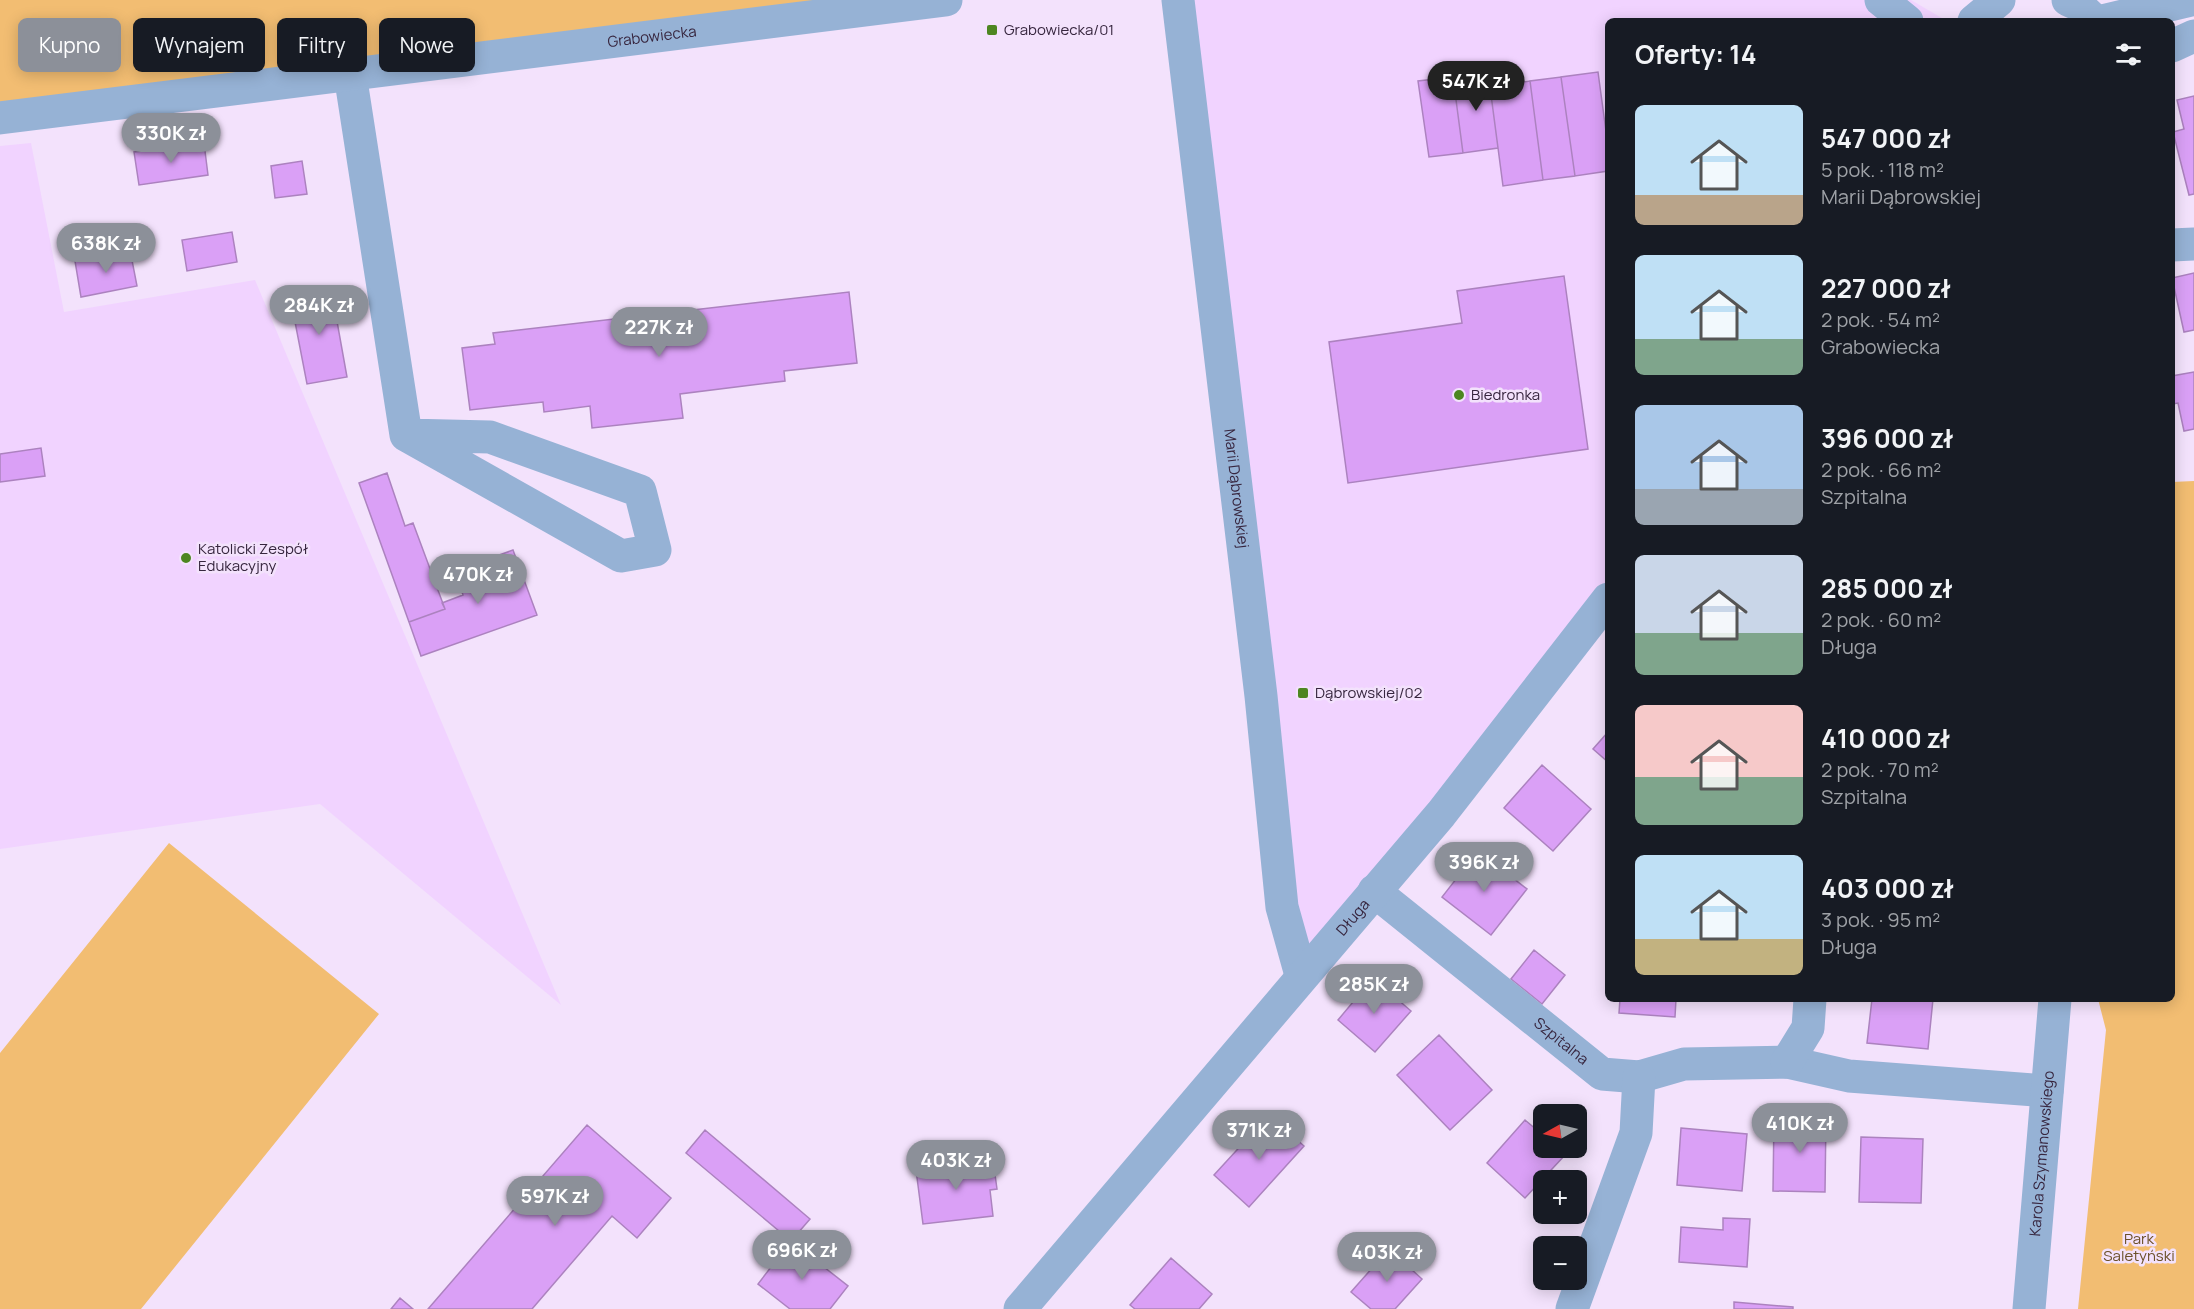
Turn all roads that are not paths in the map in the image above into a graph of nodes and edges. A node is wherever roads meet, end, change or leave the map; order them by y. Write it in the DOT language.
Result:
graph roads {
  1 [pos="946,0"];
  2 [pos="1178,0"];
  3 [pos="1881,0"];
  4 [pos="1999,0"];
  5 [pos="2068,0"];
  6 [pos="2191,0"];
  7 [pos="1903,18"];
  8 [pos="1978,18"];
  9 [pos="2092,18"];
  10 [pos="2115,18"];
  11 [pos="2194,36"];
  12 [pos="2175,45"];
  13 [pos="350,74"];
  14 [pos="0,118"];
  15 [pos="2194,244"];
  16 [pos="2175,245"];
  17 [pos="405,435"];
  18 [pos="1605,603"];
  19 [pos="1374,891"];
  20 [pos="1301,975"];
  21 [pos="1810,1002"];
  22 [pos="2055,1002"];
  23 [pos="1787,1062"];
  24 [pos="1639,1077"];
  25 [pos="2047,1091"];
  26 [pos="1020,1309"];
  27 [pos="1572,1309"];
  28 [pos="2029,1309"];
  1 -- 13 [label="street, Grabowiecka"];
  2 -- 20 [label="street, Marii Dąbrowskiej"];
  3 -- 7 [label="street"];
  4 -- 8 [label="street"];
  5 -- 9 [label="street"];
  6 -- 10 [label="street"];
  11 -- 12 [label="street"];
  13 -- 14 [label="street, Grabowiecka"];
  13 -- 17 [label="street"];
  15 -- 16 [label="street"];
  17 -- 17 [label="street"];
  18 -- 19 [label="street, Długa"];
  19 -- 20 [label="street, Długa"];
  19 -- 24 [label="street, Szpitalna"];
  20 -- 26 [label="street, Długa"];
  21 -- 23 [label="street"];
  22 -- 25 [label="street, Karola Szymanowskiego"];
  23 -- 24 [label="street, Szpitalna"];
  23 -- 25 [label="street, Szpitalna"];
  24 -- 27 [label="street"];
  25 -- 28 [label="street, Karola Szymanowskiego"];
}
